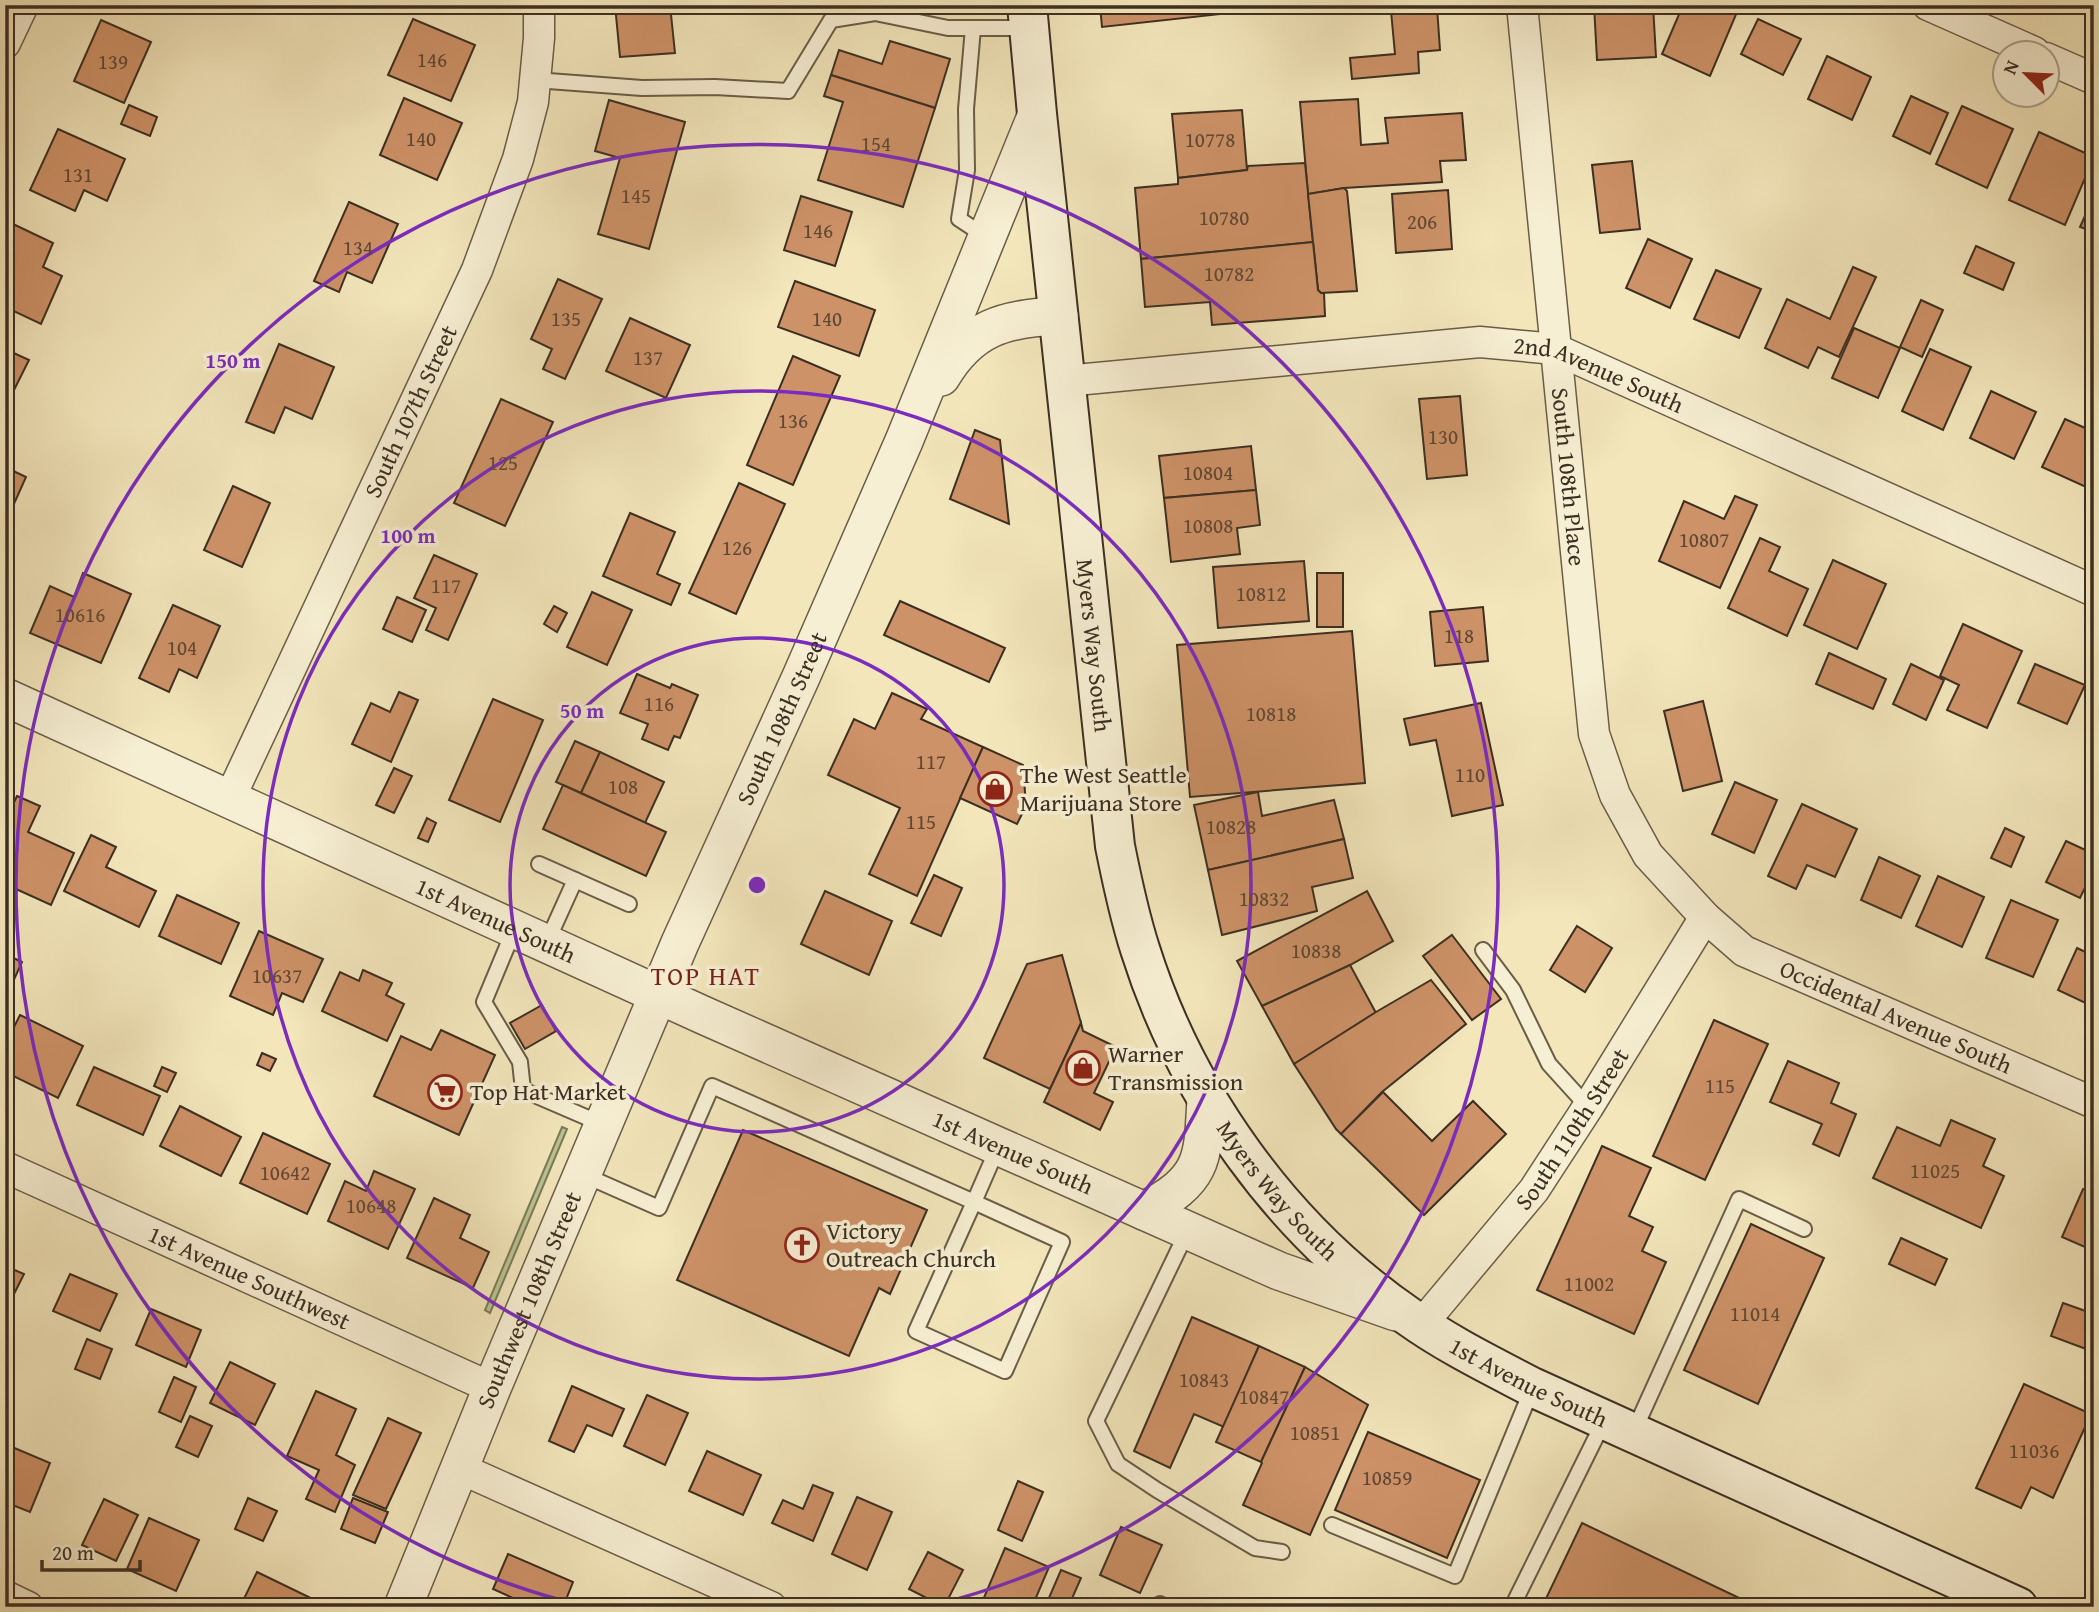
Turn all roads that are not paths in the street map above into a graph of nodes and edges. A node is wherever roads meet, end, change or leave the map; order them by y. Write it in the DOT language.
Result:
graph roads {
  1 [pos="23,5"];
  2 [pos="539,5"];
  3 [pos="1522,5"];
  4 [pos="1928,5"];
  5 [pos="1028,17"];
  6 [pos="973,28"];
  7 [pos="2002,38"];
  8 [pos="5,43"];
  9 [pos="2060,64"];
  10 [pos="2094,79"];
  11 [pos="535,80"];
  12 [pos="1037,114"];
  13 [pos="986,237"];
  14 [pos="1059,316"];
  15 [pos="1555,349"];
  16 [pos="1065,381"];
  17 [pos="904,441"];
  18 [pos="2094,591"];
  19 [pos="5,697"];
  20 [pos="229,800"];
  21 [pos="539,864"];
  22 [pos="575,880"];
  23 [pos="628,904"];
  24 [pos="1705,917"];
  25 [pos="531,936"];
  26 [pos="1483,950"];
  27 [pos="659,994"];
  28 [pos="1206,1097"];
  29 [pos="2094,1103"];
  30 [pos="1588,1107"];
  31 [pos="604,1125"];
  32 [pos="999,1146"];
  33 [pos="5,1167"];
  34 [pos="583,1174"];
  35 [pos="974,1202"];
  36 [pos="1144,1211"];
  37 [pos="1804,1228"];
  38 [pos="1188,1230"];
  39 [pos="1414,1320"];
  40 [pos="1532,1387"];
  41 [pos="492,1388"];
  42 [pos="1619,1426"];
  43 [pos="459,1468"];
  44 [pos="1332,1525"];
  45 [pos="1282,1552"];
  46 [pos="5,1596"];
  47 [pos="28,1607"];
  48 [pos="403,1607"];
  49 [pos="771,1607"];
  50 [pos="1512,1607"];
  51 [pos="2018,1607"];
  1 -- 8 [label="street"];
  2 -- 11 [label="street, South 107th Street"];
  3 -- 15 [label="street, South 108th Place"];
  4 -- 7 [label="street"];
  5 -- 6 [label="lane"];
  5 -- 12 [label="main road, Myers Way South"];
  6 -- 11 [label="lane"];
  6 -- 13 [label="lane"];
  9 -- 10 [label="street"];
  11 -- 20 [label="street, South 107th Street"];
  12 -- 13 [label="street, South 108th Street"];
  12 -- 14 [label="main road, Myers Way South"];
  13 -- 17 [label="street, South 108th Street"];
  14 -- 16 [label="main road, Myers Way South"];
  14 -- 17 [label="street, South 108th Street"];
  15 -- 16 [label="street, 2nd Avenue South"];
  15 -- 18 [label="street, 2nd Avenue South"];
  15 -- 24 [label="street, South 108th Place"];
  16 -- 28 [label="main road, Myers Way South"];
  17 -- 27 [label="street, South 108th Street"];
  19 -- 20 [label="street, 1st Avenue South"];
  20 -- 25 [label="street, 1st Avenue South"];
  21 -- 22 [label="lane"];
  22 -- 23 [label="lane"];
  22 -- 25 [label="lane"];
  24 -- 29 [label="street, Occidental Avenue South"];
  24 -- 30 [label="street, South 110th Street"];
  25 -- 27 [label="street, 1st Avenue South"];
  25 -- 31 [label="lane"];
  26 -- 30 [label="lane"];
  27 -- 31 [label="street, Southwest 108th Street"];
  27 -- 32 [label="street, 1st Avenue South"];
  28 -- 36 [label="street"];
  28 -- 39 [label="main road, Myers Way South"];
  30 -- 39 [label="street, South 110th Street"];
  31 -- 34 [label="street, Southwest 108th Street"];
  32 -- 35 [label="lane"];
  32 -- 36 [label="street, 1st Avenue South"];
  33 -- 41 [label="street, 1st Avenue Southwest"];
  34 -- 35 [label="lane"];
  34 -- 41 [label="street, Southwest 108th Street"];
  35 -- 35 [label="lane"];
  36 -- 38 [label="street, 1st Avenue South"];
  37 -- 42 [label="lane"];
  38 -- 39 [label="street, 1st Avenue South"];
  38 -- 45 [label="lane"];
  39 -- 40 [label="main road, 1st Avenue South"];
  40 -- 42 [label="main road, 1st Avenue South"];
  40 -- 44 [label="lane"];
  41 -- 43 [label="street, Southwest 108th Street"];
  42 -- 50 [label="lane"];
  42 -- 51 [label="main road, 1st Avenue South"];
  43 -- 48 [label="street, Southwest 108th Street"];
  43 -- 49 [label="street"];
  46 -- 47 [label="street"];
}
